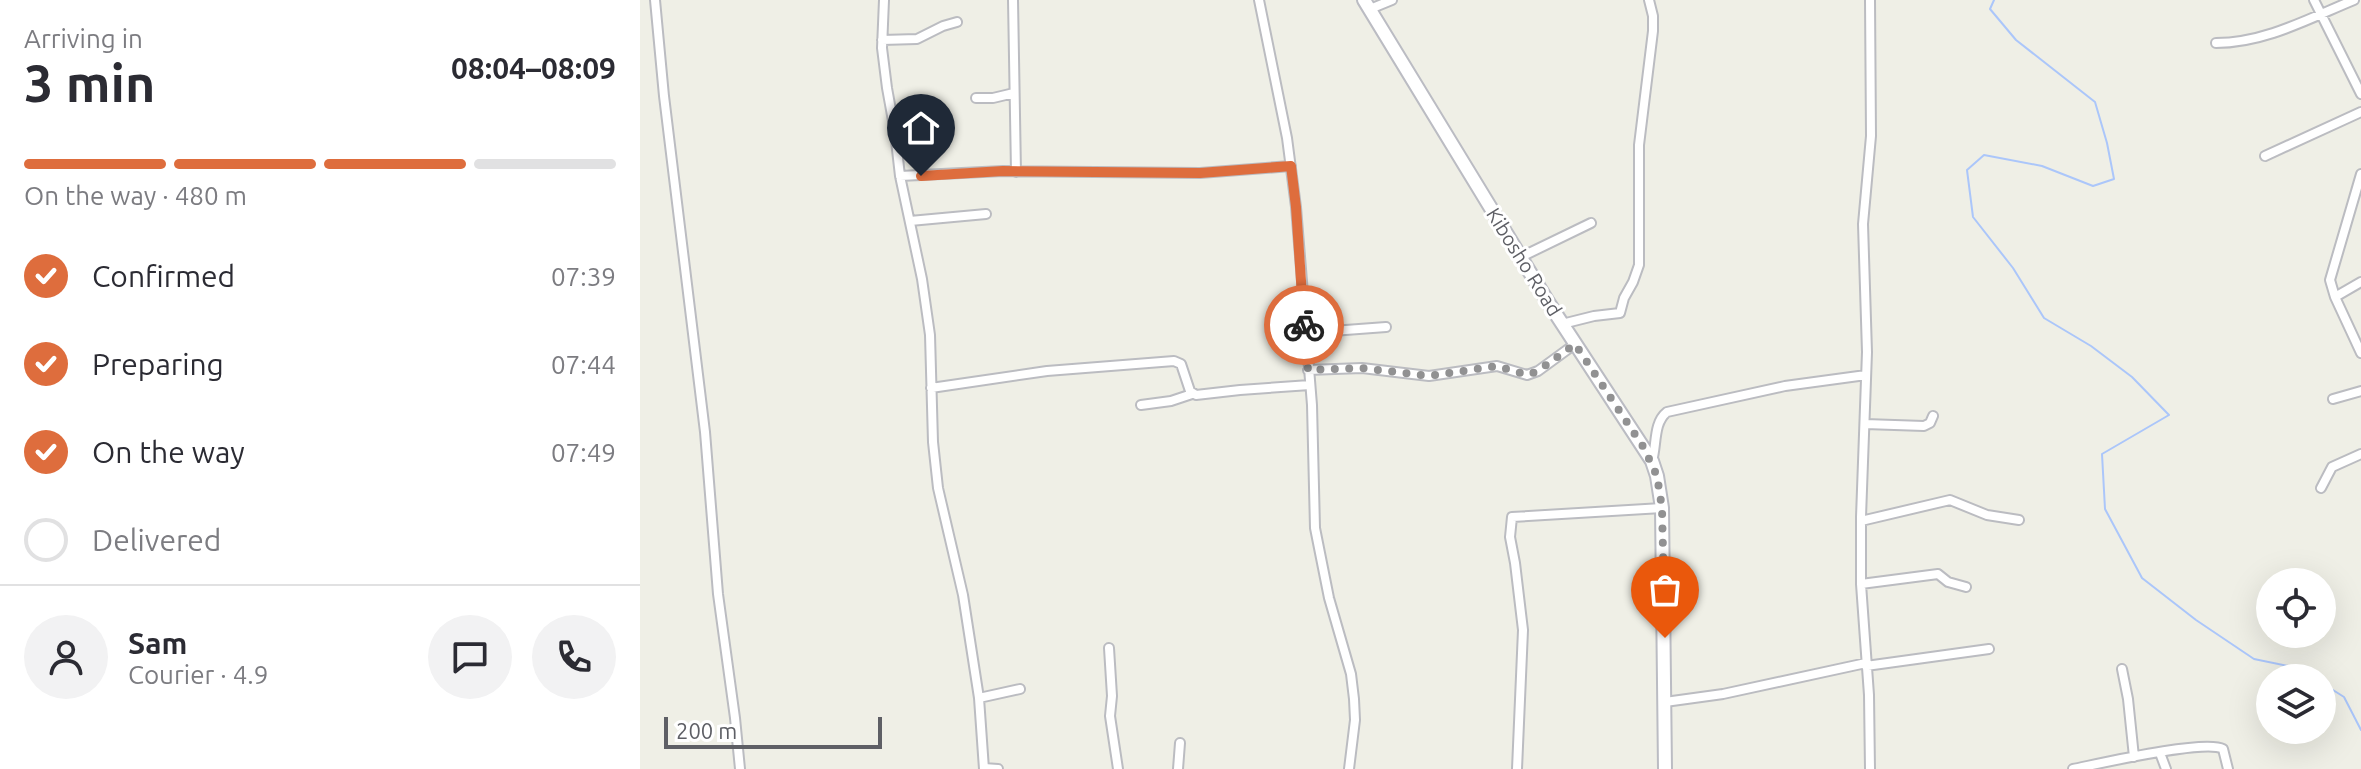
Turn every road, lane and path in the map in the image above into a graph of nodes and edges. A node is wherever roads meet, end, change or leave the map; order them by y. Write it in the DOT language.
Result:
graph roads {
  1 [pos="655,0"];
  2 [pos="884,0"];
  3 [pos="1013,0"];
  4 [pos="1259,0"];
  5 [pos="1392,0"];
  6 [pos="1649,0"];
  7 [pos="1870,0"];
  8 [pos="2314,0"];
  9 [pos="2354,0"];
  10 [pos="1367,5"];
  11 [pos="2320,14"];
  12 [pos="957,22"];
  13 [pos="882,40"];
  14 [pos="2216,43"];
  15 [pos="1014,93"];
  16 [pos="2361,94"];
  17 [pos="976,98"];
  18 [pos="2361,112"];
  19 [pos="2265,156"];
  20 [pos="1291,166"];
  21 [pos="1016,172"];
  22 [pos="2361,174"];
  23 [pos="900,176"];
  24 [pos="986,214"];
  25 [pos="910,221"];
  26 [pos="1591,223"];
  27 [pos="1521,257"];
  28 [pos="2361,282"];
  29 [pos="2335,297"];
  30 [pos="1562,324"];
  31 [pos="1386,327"];
  32 [pos="1305,333"];
  33 [pos="1575,344"];
  34 [pos="2361,353"];
  35 [pos="1308,370"];
  36 [pos="1866,375"];
  37 [pos="1310,385"];
  38 [pos="931,388"];
  39 [pos="2361,391"];
  40 [pos="1192,394"];
  41 [pos="2333,399"];
  42 [pos="1141,405"];
  43 [pos="1933,416"];
  44 [pos="1865,424"];
  45 [pos="2361,454"];
  46 [pos="1652,461"];
  47 [pos="2321,488"];
  48 [pos="1662,508"];
  49 [pos="2019,520"];
  50 [pos="1861,521"];
  51 [pos="1861,584"];
  52 [pos="1966,587"];
  53 [pos="1109,648"];
  54 [pos="1989,649"];
  55 [pos="1866,665"];
  56 [pos="2122,669"];
  57 [pos="1020,689"];
  58 [pos="979,698"];
  59 [pos="1665,702"];
  60 [pos="1180,743"];
  61 [pos="2160,753"];
  62 [pos="2134,757"];
  63 [pos="984,768"];
  64 [pos="740,769"];
  65 [pos="998,769"];
  66 [pos="1118,769"];
  67 [pos="1178,769"];
  68 [pos="1349,769"];
  69 [pos="1517,769"];
  70 [pos="1665,769"];
  71 [pos="1870,769"];
  72 [pos="2073,769"];
  73 [pos="2166,769"];
  74 [pos="2228,769"];
  1 -- 64 [label="street"];
  2 -- 13 [label="street"];
  3 -- 15 [label="street"];
  4 -- 20 [label="street"];
  5 -- 10 [label="street"];
  6 -- 30 [label="street"];
  7 -- 36 [label="street"];
  8 -- 11 [label="street"];
  9 -- 11 [label="street"];
  10 -- 27 [label="street, Kibosho Road"];
  11 -- 14 [label="street"];
  11 -- 16 [label="street"];
  12 -- 13 [label="street"];
  13 -- 23 [label="street"];
  15 -- 17 [label="street"];
  15 -- 21 [label="street"];
  18 -- 19 [label="street"];
  20 -- 21 [label="street"];
  20 -- 32 [label="street"];
  21 -- 23 [label="street"];
  22 -- 29 [label="street"];
  23 -- 25 [label="street"];
  24 -- 25 [label="street"];
  25 -- 38 [label="street"];
  26 -- 27 [label="street"];
  27 -- 30 [label="street, Kibosho Road"];
  28 -- 29 [label="street"];
  29 -- 34 [label="street"];
  30 -- 33 [label="street, Kibosho Road"];
  31 -- 32 [label="street"];
  32 -- 35 [label="street"];
  33 -- 35 [label="street"];
  33 -- 46 [label="street, Kibosho Road"];
  35 -- 37 [label="street"];
  36 -- 44 [label="street"];
  36 -- 46 [label="street"];
  37 -- 40 [label="street"];
  37 -- 68 [label="street"];
  38 -- 40 [label="street"];
  38 -- 58 [label="street"];
  39 -- 41 [label="street"];
  40 -- 42 [label="street"];
  43 -- 44 [label="street"];
  44 -- 50 [label="street"];
  45 -- 47 [label="street"];
  46 -- 48 [label="street, Kibosho Road"];
  48 -- 59 [label="street, Kibosho Road"];
  48 -- 69 [label="street"];
  49 -- 50 [label="street"];
  50 -- 51 [label="street"];
  51 -- 52 [label="street"];
  51 -- 55 [label="street"];
  53 -- 66 [label="street"];
  54 -- 55 [label="street"];
  55 -- 59 [label="street"];
  55 -- 71 [label="street"];
  56 -- 62 [label="street"];
  57 -- 58 [label="street"];
  58 -- 63 [label="street"];
  59 -- 70 [label="street, Kibosho Road"];
  60 -- 67 [label="street"];
  61 -- 62 [label="street"];
  61 -- 73 [label="street"];
  61 -- 74 [label="street"];
  62 -- 72 [label="street"];
  63 -- 65 [label="street"];
}
